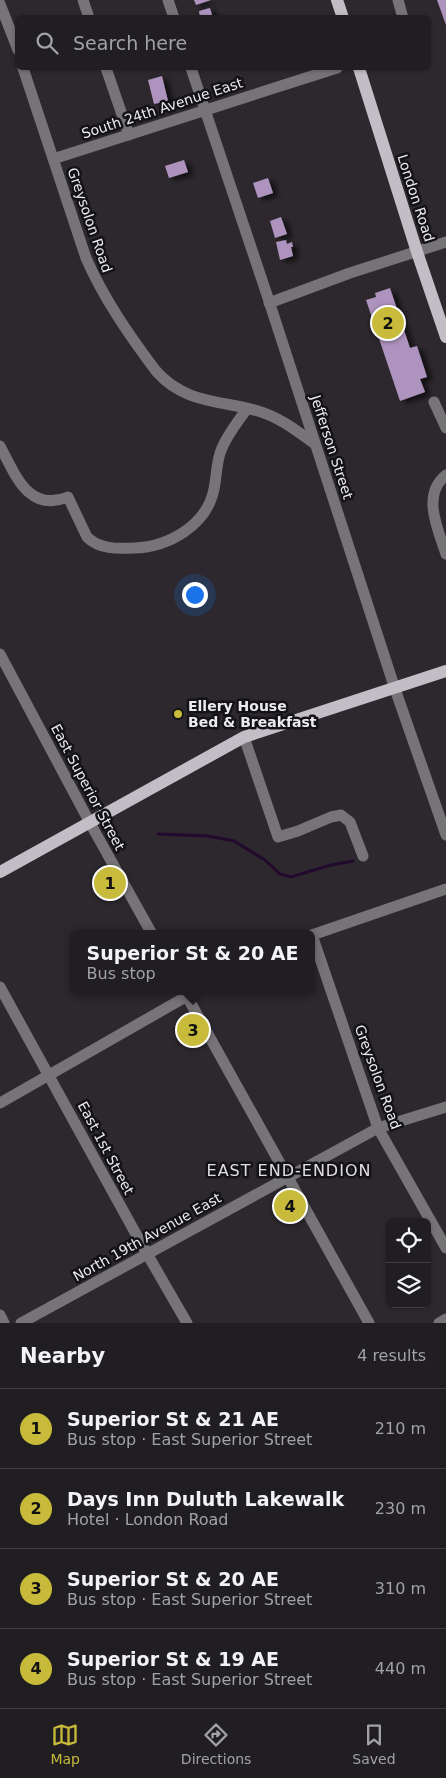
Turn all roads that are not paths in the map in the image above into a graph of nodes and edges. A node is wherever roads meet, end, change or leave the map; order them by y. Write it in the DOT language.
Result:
graph roads {
  1 [pos="84,0"];
  2 [pos="168,0"];
  3 [pos="337,0"];
  4 [pos="398,0"];
  5 [pos="0,4"];
  6 [pos="88,15"];
  7 [pos="173,15"];
  8 [pos="342,15"];
  9 [pos="402,15"];
  10 [pos="15,42"];
  11 [pos="24,70"];
  12 [pos="107,70"];
  13 [pos="192,70"];
  14 [pos="331,70"];
  15 [pos="360,70"];
  16 [pos="205,110"];
  17 [pos="129,135"];
  18 [pos="53,159"];
  19 [pos="446,242"];
  20 [pos="417,252"];
  21 [pos="269,303"];
  22 [pos="443,320"];
  23 [pos="446,337"];
  24 [pos="434,402"];
  25 [pos="247,408"];
  26 [pos="446,428"];
  27 [pos="315,444"];
  28 [pos="0,446"];
  29 [pos="446,475"];
  30 [pos="446,554"];
  31 [pos="0,654"];
  32 [pos="446,671"];
  33 [pos="395,689"];
  34 [pos="244,737"];
  35 [pos="90,823"];
  36 [pos="446,835"];
  37 [pos="363,856"];
  38 [pos="0,872"];
  39 [pos="446,889"];
  40 [pos="150,930"];
  41 [pos="315,934"];
  42 [pos="315,944"];
  43 [pos="0,987"];
  44 [pos="186,995"];
  45 [pos="190,995"];
  46 [pos="50,1076"];
  47 [pos="0,1103"];
  48 [pos="446,1107"];
  49 [pos="378,1128"];
  50 [pos="287,1177"];
  51 [pos="446,1248"];
  52 [pos="147,1255"];
  53 [pos="0,1315"];
  54 [pos="446,1319"];
  55 [pos="4,1323"];
  56 [pos="21,1323"];
  57 [pos="187,1323"];
  58 [pos="369,1323"];
  59 [pos="439,1323"];
  1 -- 6 [label="street"];
  2 -- 7 [label="street"];
  3 -- 8 [label="main road"];
  4 -- 9 [label="street"];
  5 -- 10 [label="street"];
  11 -- 18 [label="street, Greysolon Road"];
  12 -- 17 [label="street"];
  13 -- 16 [label="street, Jefferson Street"];
  14 -- 16 [label="street, South 24th Avenue East"];
  15 -- 20 [label="main road, London Road"];
  16 -- 17 [label="street, South 24th Avenue East"];
  16 -- 21 [label="street, Jefferson Street"];
  17 -- 18 [label="street, South 24th Avenue East"];
  18 -- 25 [label="street, Greysolon Road"];
  19 -- 20 [label="street"];
  20 -- 21 [label="street"];
  20 -- 22 [label="main road, London Road"];
  21 -- 27 [label="street, Jefferson Street"];
  22 -- 23 [label="main road, London Road"];
  24 -- 26 [label="street"];
  25 -- 27 [label="street, Greysolon Road"];
  25 -- 28 [label="street"];
  27 -- 33 [label="street, Jefferson Street"];
  29 -- 30 [label="street"];
  31 -- 35 [label="street, East Superior Street"];
  32 -- 33 [label="main road"];
  33 -- 34 [label="main road"];
  33 -- 36 [label="street, Jefferson Street"];
  34 -- 35 [label="main road"];
  34 -- 37 [label="street"];
  35 -- 38 [label="main road"];
  35 -- 40 [label="street, East Superior Street"];
  39 -- 41 [label="street"];
  42 -- 49 [label="street, Greysolon Road"];
  43 -- 46 [label="street, East 1st Street"];
  44 -- 46 [label="street"];
  45 -- 50 [label="street"];
  46 -- 47 [label="street"];
  46 -- 52 [label="street, East 1st Street"];
  48 -- 49 [label="street, North 19th Avenue East"];
  49 -- 50 [label="street, North 19th Avenue East"];
  49 -- 51 [label="street, Greysolon Road"];
  50 -- 52 [label="street, North 19th Avenue East"];
  50 -- 58 [label="street"];
  52 -- 56 [label="street, North 19th Avenue East"];
  52 -- 57 [label="street, East 1st Street"];
  53 -- 55 [label="street"];
  54 -- 59 [label="street"];
}
